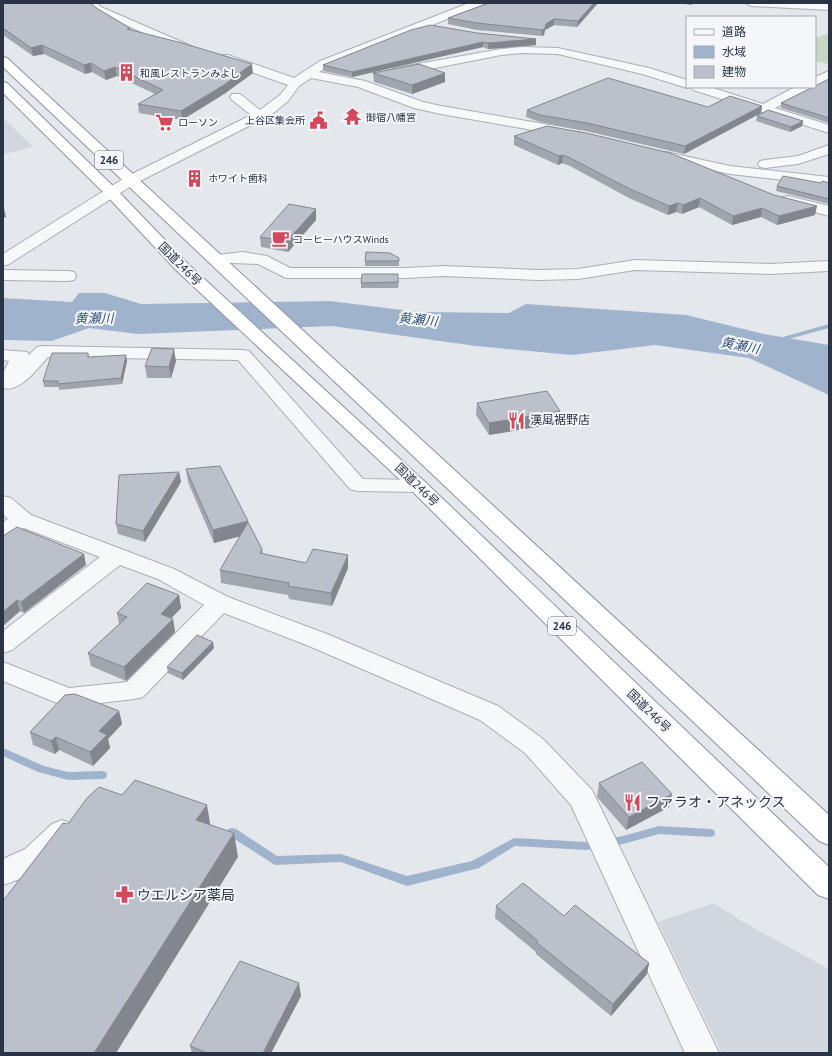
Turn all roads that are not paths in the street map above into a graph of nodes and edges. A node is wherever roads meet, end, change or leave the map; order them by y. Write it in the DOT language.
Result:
graph roads {
  1 [pos="91,3"];
  2 [pos="478,3"];
  3 [pos="751,3"];
  4 [pos="829,7"];
  5 [pos="424,24"];
  6 [pos="447,28"];
  7 [pos="519,39"];
  8 [pos="552,39"];
  9 [pos="196,51"];
  10 [pos="210,54"];
  11 [pos="3,61"];
  12 [pos="816,68"];
  13 [pos="829,70"];
  14 [pos="308,74"];
  15 [pos="829,76"];
  16 [pos="354,82"];
  17 [pos="816,82"];
  18 [pos="295,83"];
  19 [pos="686,84"];
  20 [pos="700,88"];
  21 [pos="803,88"];
  22 [pos="5,90"];
  23 [pos="236,98"];
  24 [pos="764,108"];
  25 [pos="259,115"];
  26 [pos="829,128"];
  27 [pos="586,136"];
  28 [pos="829,149"];
  29 [pos="657,153"];
  30 [pos="730,170"];
  31 [pos="131,180"];
  32 [pos="829,181"];
  33 [pos="750,187"];
  34 [pos="111,192"];
  35 [pos="778,197"];
  36 [pos="829,211"];
  37 [pos="214,259"];
  38 [pos="3,262"];
  39 [pos="829,266"];
  40 [pos="3,275"];
  41 [pos="68,276"];
  42 [pos="3,355"];
  43 [pos="5,389"];
  44 [pos="418,486"];
  45 [pos="3,503"];
  46 [pos="13,525"];
  47 [pos="118,555"];
  48 [pos="220,603"];
  49 [pos="3,644"];
  50 [pos="3,671"];
  51 [pos="80,815"];
  52 [pos="829,833"];
  53 [pos="3,873"];
  54 [pos="829,886"];
  55 [pos="702,1053"];
  1 -- 9 [label="street"];
  2 -- 5 [label="street"];
  3 -- 4 [label="street"];
  5 -- 6 [label="street"];
  5 -- 14 [label="street"];
  7 -- 8 [label="street"];
  10 -- 18 [label="street"];
  11 -- 31 [label="highway, 246"];
  12 -- 13 [label="street"];
  14 -- 16 [label="street"];
  14 -- 18 [label="street"];
  15 -- 17 [label="street"];
  16 -- 19 [label="street"];
  16 -- 27 [label="street"];
  18 -- 25 [label="street"];
  20 -- 24 [label="street"];
  21 -- 24 [label="street"];
  22 -- 34 [label="highway, 国道246号 / 246"];
  23 -- 25 [label="street"];
  24 -- 26 [label="street"];
  25 -- 31 [label="street"];
  28 -- 30 [label="street"];
  29 -- 30 [label="street"];
  30 -- 32 [label="street"];
  30 -- 33 [label="street"];
  31 -- 34 [label="street"];
  31 -- 37 [label="highway, 246"];
  34 -- 38 [label="street"];
  34 -- 44 [label="highway, 国道246号 / 246"];
  35 -- 36 [label="street"];
  37 -- 39 [label="street"];
  37 -- 52 [label="highway, 246"];
  40 -- 41 [label="street"];
  42 -- 43 [label="street"];
  43 -- 44 [label="street"];
  44 -- 54 [label="highway, 国道246号 / 246"];
  45 -- 46 [label="street"];
  46 -- 47 [label="street"];
  47 -- 48 [label="street"];
  47 -- 49 [label="street"];
  48 -- 50 [label="street"];
  48 -- 55 [label="street"];
  51 -- 53 [label="street"];
}
